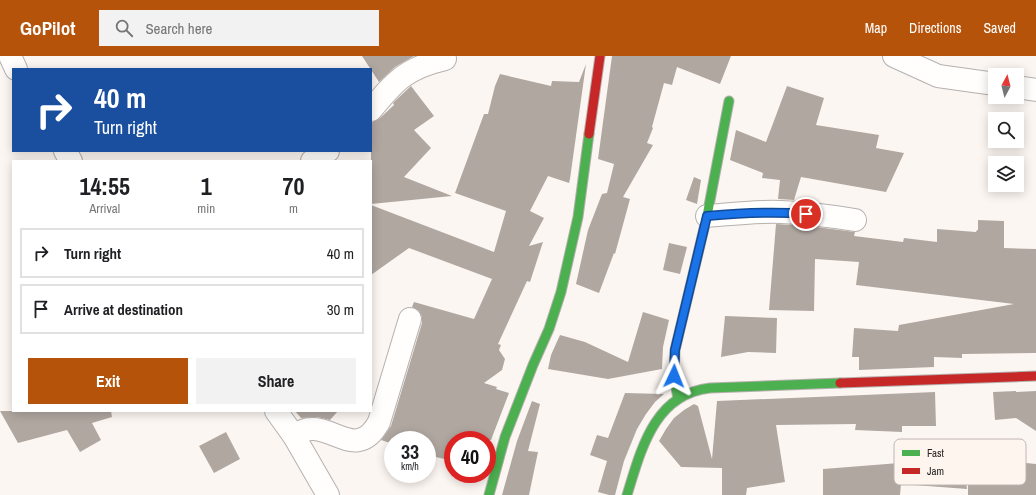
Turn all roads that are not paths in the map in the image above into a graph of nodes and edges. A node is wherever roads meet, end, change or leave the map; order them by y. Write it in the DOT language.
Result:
graph roads {
  1 [pos="10,56"];
  2 [pos="600,56"];
  3 [pos="894,56"];
  4 [pos="445,59"];
  5 [pos="16,68"];
  6 [pos="988,83"];
  7 [pos="1024,88"];
  8 [pos="1036,90"];
  9 [pos="729,101"];
  10 [pos="372,109"];
  11 [pos="326,152"];
  12 [pos="314,160"];
  13 [pos="707,216"];
  14 [pos="855,220"];
  15 [pos="410,319"];
  16 [pos="1036,376"];
  17 [pos="678,399"];
  18 [pos="277,412"];
  19 [pos="294,436"];
  20 [pos="328,495"];
  21 [pos="489,495"];
  22 [pos="628,495"];
  1 -- 5 [label="street"];
  2 -- 21 [label="street"];
  3 -- 6 [label="street"];
  4 -- 10 [label="street"];
  7 -- 8 [label="street"];
  9 -- 13 [label="street"];
  11 -- 12 [label="street"];
  13 -- 14 [label="street"];
  13 -- 17 [label="street"];
  15 -- 19 [label="street"];
  16 -- 17 [label="street"];
  17 -- 22 [label="street"];
  18 -- 19 [label="street"];
  19 -- 20 [label="street"];
}
